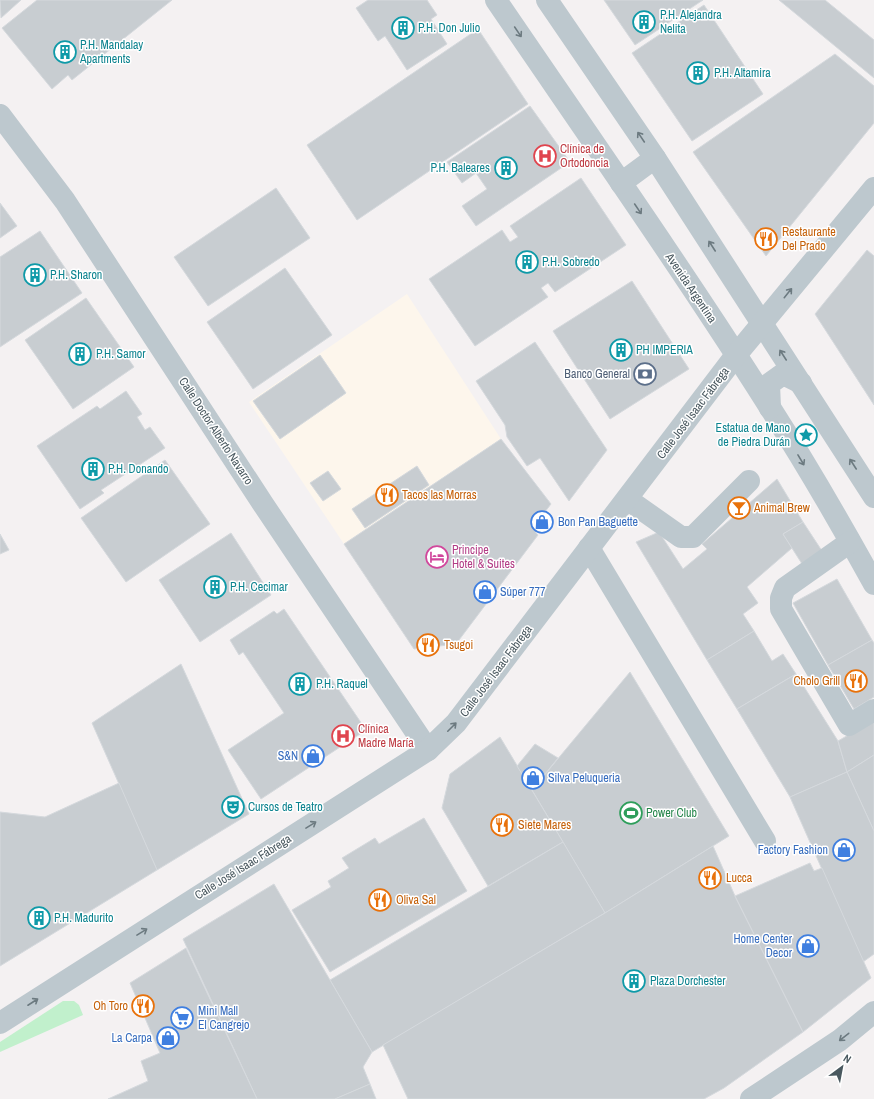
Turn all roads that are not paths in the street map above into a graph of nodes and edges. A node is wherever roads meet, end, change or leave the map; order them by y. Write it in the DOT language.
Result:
graph roads {
  1 [pos="496,0"];
  2 [pos="547,0"];
  3 [pos="0,115"];
  4 [pos="655,158"];
  5 [pos="621,183"];
  6 [pos="874,188"];
  7 [pos="763,324"];
  8 [pos="736,355"];
  9 [pos="801,383"];
  10 [pos="770,408"];
  11 [pos="749,481"];
  12 [pos="874,497"];
  13 [pos="627,499"];
  14 [pos="850,542"];
  15 [pos="589,548"];
  16 [pos="874,584"];
  17 [pos="874,710"];
  18 [pos="428,750"];
  19 [pos="765,841"];
  20 [pos="874,1012"];
  21 [pos="0,1023"];
  22 [pos="751,1099"];
  1 -- 5 [label="street, Avenida Argentina, one-way"];
  4 -- 2 [label="street, one-way"];
  3 -- 18 [label="street, Calle Doctor Alberto Navarro"];
  4 -- 5 [label="street"];
  7 -- 4 [label="street, one-way"];
  5 -- 8 [label="street, Avenida Argentina, one-way"];
  7 -- 6 [label="street, Calle José Isaac Fábrega, one-way"];
  7 -- 8 [label="street, Calle José Isaac Fábrega"];
  9 -- 7 [label="street, one-way"];
  8 -- 10 [label="street, Avenida Argentina"];
  8 -- 13 [label="street, Calle José Isaac Fábrega"];
  9 -- 10 [label="street"];
  12 -- 9 [label="street, one-way"];
  10 -- 14 [label="street, Avenida Argentina, one-way"];
  11 -- 13 [label="street"];
  13 -- 15 [label="street, Calle José Isaac Fábrega"];
  14 -- 16 [label="street, Avenida Argentina"];
  14 -- 17 [label="street"];
  18 -- 15 [label="street, Calle José Isaac Fábrega, one-way"];
  15 -- 19 [label="street"];
  21 -- 18 [label="street, Calle José Isaac Fábrega, one-way"];
  20 -- 22 [label="street, one-way"];
}
